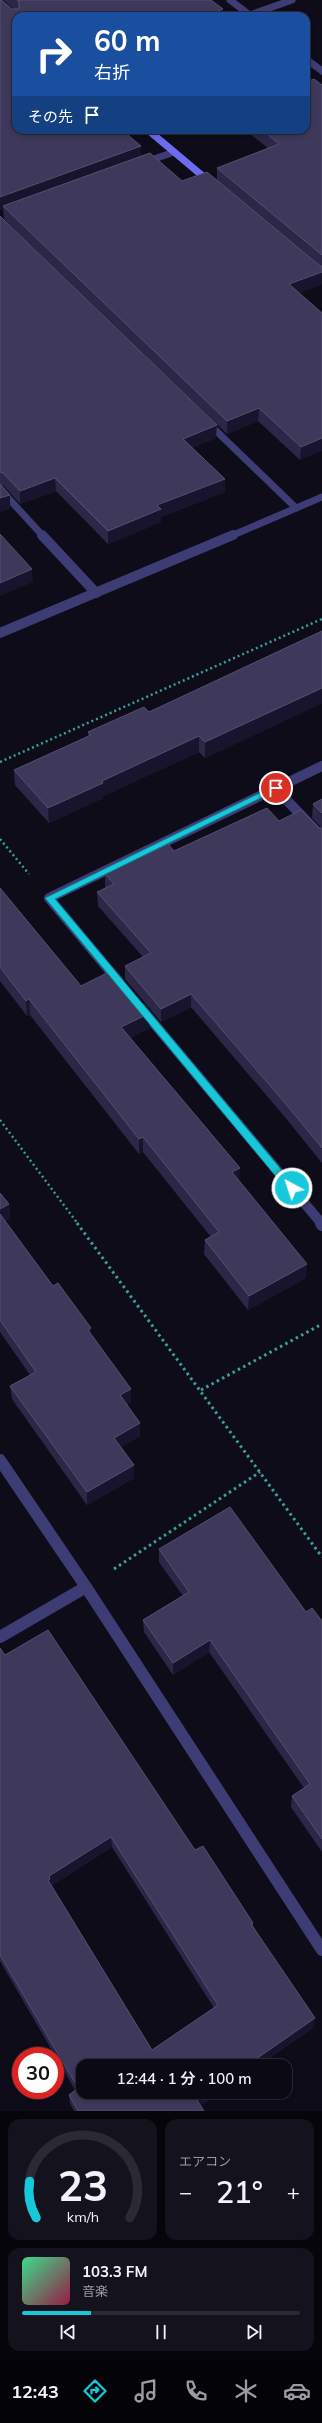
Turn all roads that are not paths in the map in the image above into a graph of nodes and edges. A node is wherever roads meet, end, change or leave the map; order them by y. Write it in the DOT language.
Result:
graph roads {
  1 [pos="230,0"];
  2 [pos="292,0"];
  3 [pos="246,12"];
  4 [pos="261,12"];
  5 [pos="310,62"];
  6 [pos="322,71"];
  7 [pos="153,134"];
  8 [pos="174,152"];
  9 [pos="138,165"];
  10 [pos="219,190"];
  11 [pos="199,415"];
  12 [pos="0,489"];
  13 [pos="322,497"];
  14 [pos="296,508"];
  15 [pos="96,594"];
  16 [pos="0,633"];
  17 [pos="322,766"];
  18 [pos="276,788"];
  19 [pos="322,837"];
  20 [pos="125,989"];
  21 [pos="135,1001"];
  22 [pos="322,1225"];
  23 [pos="0,1460"];
  24 [pos="86,1586"];
  25 [pos="0,1637"];
  26 [pos="322,1950"];
  1 -- 3 [label="street"];
  2 -- 4 [label="street"];
  5 -- 6 [label="street"];
  7 -- 8 [label="street"];
  8 -- 9 [label="street"];
  8 -- 10 [label="street"];
  11 -- 14 [label="street"];
  12 -- 15 [label="street"];
  13 -- 14 [label="street"];
  14 -- 15 [label="street"];
  15 -- 16 [label="street"];
  17 -- 18 [label="street"];
  18 -- 19 [label="street"];
  18 -- 20 [label="street"];
  21 -- 22 [label="street"];
  23 -- 24 [label="street"];
  24 -- 25 [label="street"];
  24 -- 26 [label="street"];
}
